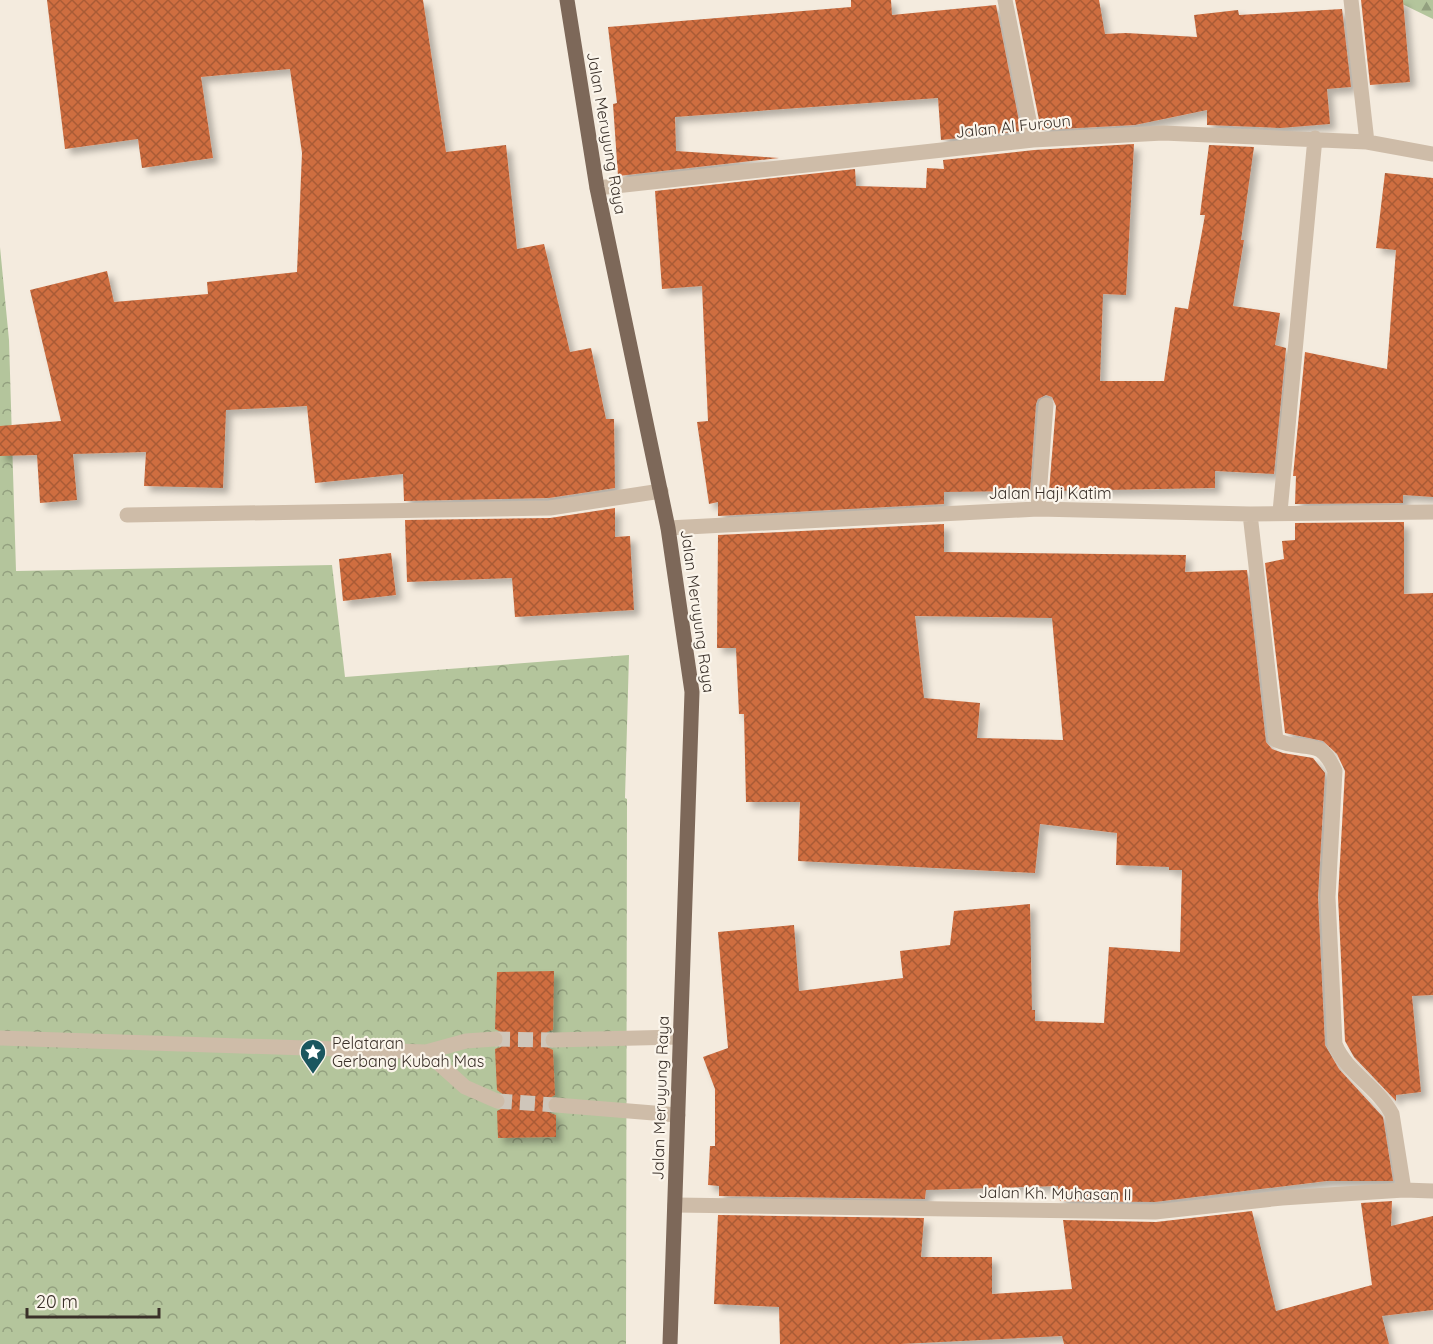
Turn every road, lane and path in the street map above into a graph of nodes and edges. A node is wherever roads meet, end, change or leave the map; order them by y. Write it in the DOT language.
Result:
graph roads {
  1 [pos="567,0"];
  2 [pos="1005,0"];
  3 [pos="1351,0"];
  4 [pos="1315,138"];
  5 [pos="1033,140"];
  6 [pos="1367,142"];
  7 [pos="1433,154"];
  8 [pos="597,188"];
  9 [pos="1046,405"];
  10 [pos="661,491"];
  11 [pos="1038,509"];
  12 [pos="1280,512"];
  13 [pos="1433,512"];
  14 [pos="1250,514"];
  15 [pos="127,515"];
  16 [pos="668,528"];
  17 [pos="679,1037"];
  18 [pos="0,1038"];
  19 [pos="495,1039"];
  20 [pos="553,1040"];
  21 [pos="426,1052"];
  22 [pos="497,1101"];
  23 [pos="556,1105"];
  24 [pos="678,1115"];
  25 [pos="1404,1190"];
  26 [pos="1433,1191"];
  27 [pos="675,1205"];
  28 [pos="670,1344"];
  1 -- 8 [label="main road, Jalan Meruyung Raya"];
  2 -- 5 [label="street"];
  3 -- 6 [label="street"];
  4 -- 5 [label="street, Jalan Al Furoun"];
  4 -- 6 [label="street, Jalan Al Furoun"];
  4 -- 12 [label="street"];
  5 -- 8 [label="street, Jalan Al Furoun"];
  6 -- 7 [label="street, Jalan Al Furoun"];
  8 -- 10 [label="main road, Jalan Meruyung Raya"];
  9 -- 11 [label="street"];
  10 -- 15 [label="street"];
  10 -- 16 [label="main road, Jalan Meruyung Raya"];
  11 -- 14 [label="street, Jalan Haji Katim"];
  11 -- 16 [label="street, Jalan Haji Katim"];
  12 -- 13 [label="street, Jalan Haji Katim"];
  12 -- 14 [label="street, Jalan Haji Katim"];
  14 -- 25 [label="street"];
  16 -- 17 [label="main road, Jalan Meruyung Raya"];
  17 -- 20 [label="street"];
  17 -- 24 [label="main road, Jalan Meruyung Raya"];
  18 -- 21 [label="street"];
  19 -- 21 [label="street"];
  21 -- 22 [label="street"];
  23 -- 24 [label="street"];
  24 -- 27 [label="main road, Jalan Meruyung Raya"];
  25 -- 26 [label="street, Jalan Kh. Muhasan II"];
  25 -- 27 [label="street, Jalan Kh. Muhasan II"];
  27 -- 28 [label="main road, Jalan Meruyung Raya"];
}
